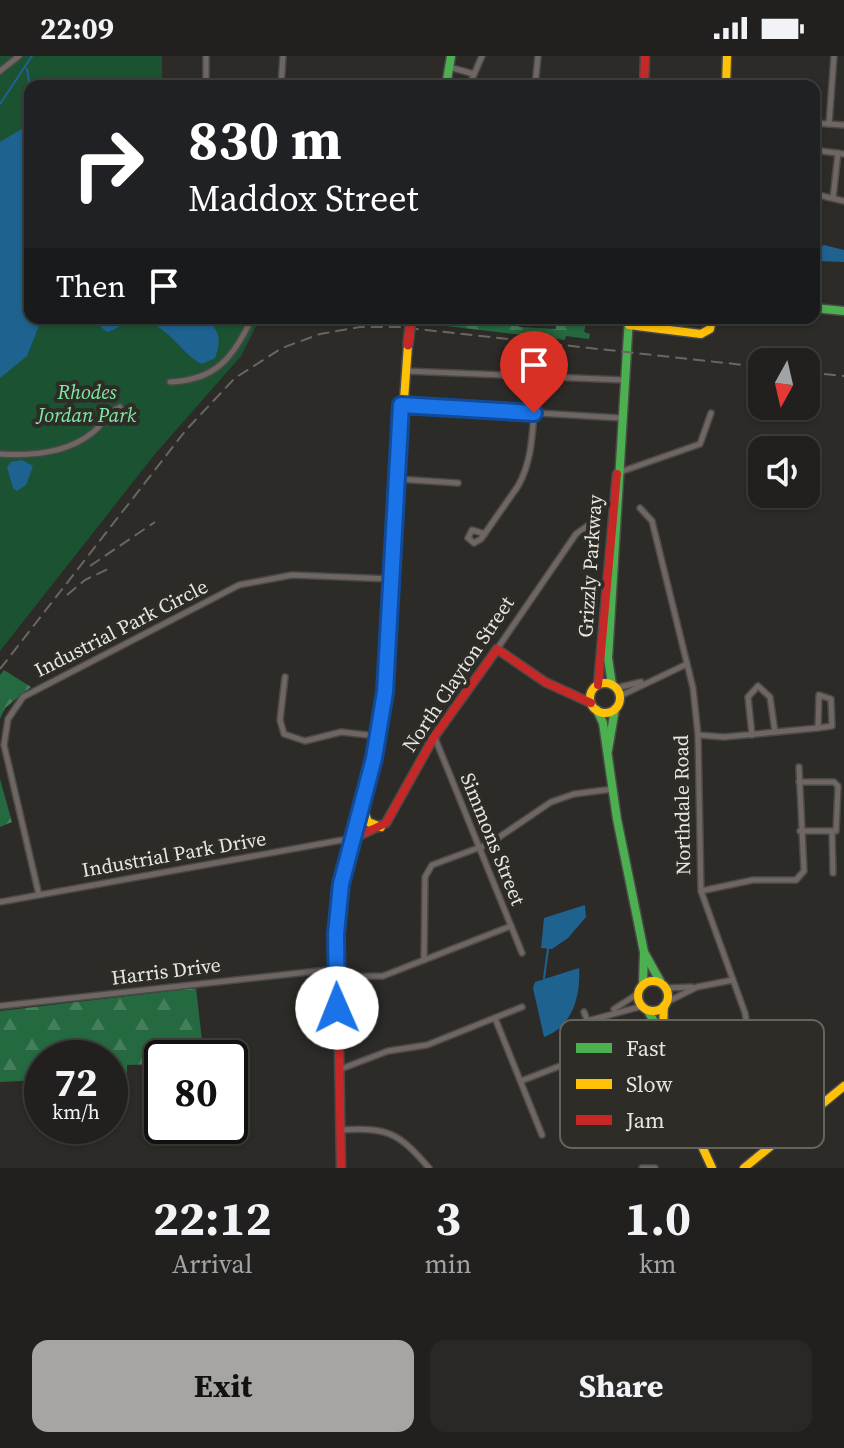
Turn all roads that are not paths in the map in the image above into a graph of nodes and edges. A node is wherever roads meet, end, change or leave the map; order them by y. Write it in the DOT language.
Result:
graph roads {
  1 [pos="19,56"];
  2 [pos="206,56"];
  3 [pos="283,56"];
  4 [pos="451,56"];
  5 [pos="482,56"];
  6 [pos="538,56"];
  7 [pos="645,56"];
  8 [pos="727,56"];
  9 [pos="834,56"];
  10 [pos="449,67"];
  11 [pos="0,71"];
  12 [pos="474,74"];
  13 [pos="206,80"];
  14 [pos="281,80"];
  15 [pos="447,80"];
  16 [pos="472,80"];
  17 [pos="536,80"];
  18 [pos="644,80"];
  19 [pos="726,80"];
  20 [pos="820,123"];
  21 [pos="829,124"];
  22 [pos="844,125"];
  23 [pos="820,151"];
  24 [pos="841,153"];
  25 [pos="820,195"];
  26 [pos="833,198"];
  27 [pos="844,201"];
  28 [pos="820,309"];
  29 [pos="844,311"];
  30 [pos="248,324"];
  31 [pos="410,324"];
  32 [pos="629,324"];
  33 [pos="645,324"];
  34 [pos="710,324"];
  35 [pos="405,371"];
  36 [pos="624,380"];
  37 [pos="170,382"];
  38 [pos="401,405"];
  39 [pos="120,407"];
  40 [pos="534,413"];
  41 [pos="711,413"];
  42 [pos="621,418"];
  43 [pos="0,454"];
  44 [pos="618,472"];
  45 [pos="396,479"];
  46 [pos="458,483"];
  47 [pos="640,508"];
  48 [pos="590,524"];
  49 [pos="485,534"];
  50 [pos="392,579"];
  51 [pos="497,649"];
  52 [pos="687,664"];
  53 [pos="285,677"];
  54 [pos="596,687"];
  55 [pos="564,690"];
  56 [pos="616,690"];
  57 [pos="594,707"];
  58 [pos="615,709"];
  59 [pos="818,728"];
  60 [pos="775,732"];
  61 [pos="698,735"];
  62 [pos="752,735"];
  63 [pos="378,736"];
  64 [pos="434,737"];
  65 [pos="608,750"];
  66 [pos="799,767"];
  67 [pos="799,782"];
  68 [pos="613,789"];
  69 [pos="363,799"];
  70 [pos="381,827"];
  71 [pos="800,831"];
  72 [pos="832,832"];
  73 [pos="354,838"];
  74 [pos="479,847"];
  75 [pos="833,873"];
  76 [pos="701,891"];
  77 [pos="39,895"];
  78 [pos="0,902"];
  79 [pos="511,926"];
  80 [pos="644,952"];
  81 [pos="522,953"];
  82 [pos="424,960"];
  83 [pos="336,973"];
  84 [pos="733,980"];
  85 [pos="664,986"];
  86 [pos="697,987"];
  87 [pos="641,989"];
  88 [pos="665,1004"];
  89 [pos="0,1006"];
  90 [pos="522,1007"];
  91 [pos="645,1008"];
  92 [pos="584,1012"];
  93 [pos="610,1012"];
  94 [pos="495,1018"];
  95 [pos="587,1020"];
  96 [pos="590,1020"];
  97 [pos="652,1020"];
  98 [pos="665,1020"];
  99 [pos="745,1020"];
  100 [pos="560,1066"];
  101 [pos="338,1070"];
  102 [pos="521,1081"];
  103 [pos="844,1086"];
  104 [pos="824,1103"];
  105 [pos="340,1130"];
  106 [pos="542,1135"];
  107 [pos="704,1148"];
  108 [pos="768,1149"];
  109 [pos="707,1156"];
  110 [pos="744,1167"];
  111 [pos="341,1168"];
  112 [pos="429,1168"];
  113 [pos="642,1168"];
  114 [pos="655,1168"];
  115 [pos="712,1168"];
  116 [pos="719,1168"];
  1 -- 11 [label="street"];
  2 -- 13 [label="street"];
  3 -- 14 [label="street"];
  4 -- 10 [label="main road"];
  5 -- 12 [label="street"];
  6 -- 17 [label="street"];
  7 -- 18 [label="main road"];
  8 -- 19 [label="main road"];
  9 -- 21 [label="street"];
  10 -- 12 [label="street"];
  10 -- 15 [label="main road"];
  12 -- 16 [label="street"];
  20 -- 21 [label="street"];
  21 -- 22 [label="street"];
  23 -- 24 [label="street"];
  24 -- 26 [label="street"];
  25 -- 26 [label="street"];
  26 -- 27 [label="street"];
  28 -- 29 [label="main road"];
  30 -- 37 [label="street"];
  31 -- 35 [label="main road, bridge"];
  32 -- 36 [label="main road"];
  33 -- 34 [label="main road"];
  35 -- 36 [label="street"];
  35 -- 38 [label="main road"];
  36 -- 42 [label="main road"];
  38 -- 40 [label="street"];
  38 -- 45 [label="main road"];
  39 -- 43 [label="street"];
  40 -- 42 [label="street"];
  40 -- 49 [label="street"];
  41 -- 44 [label="street"];
  42 -- 44 [label="main road"];
  44 -- 54 [label="main road, Grizzly Parkway"];
  44 -- 56 [label="main road, Grizzly Parkway"];
  45 -- 46 [label="street"];
  45 -- 50 [label="main road"];
  47 -- 52 [label="street, Northdale Road"];
  48 -- 51 [label="street, North Clayton Street"];
  50 -- 63 [label="main road"];
  50 -- 77 [label="street, Industrial Park Circle"];
  51 -- 55 [label="main road"];
  51 -- 64 [label="main road, North Clayton Street"];
  52 -- 56 [label="street"];
  52 -- 61 [label="street, Northdale Road"];
  53 -- 63 [label="street"];
  54 -- 55 [label="main road"];
  54 -- 56 [label="main road"];
  54 -- 57 [label="main road, Grizzly Parkway"];
  55 -- 57 [label="main road"];
  56 -- 58 [label="main road"];
  57 -- 58 [label="main road"];
  57 -- 65 [label="main road"];
  58 -- 65 [label="main road"];
  59 -- 59 [label="street"];
  59 -- 60 [label="street"];
  60 -- 62 [label="street"];
  60 -- 62 [label="street"];
  61 -- 62 [label="street"];
  61 -- 76 [label="street, Northdale Road"];
  63 -- 69 [label="main road"];
  64 -- 70 [label="main road, North Clayton Street"];
  64 -- 74 [label="street, Simmons Street"];
  65 -- 68 [label="main road"];
  66 -- 67 [label="street"];
  67 -- 71 [label="street"];
  67 -- 72 [label="street"];
  68 -- 74 [label="street"];
  68 -- 80 [label="main road"];
  69 -- 70 [label="main road"];
  69 -- 73 [label="main road"];
  70 -- 73 [label="main road"];
  71 -- 72 [label="street"];
  71 -- 76 [label="street"];
  72 -- 75 [label="street"];
  73 -- 77 [label="street, Industrial Park Drive"];
  73 -- 83 [label="main road"];
  74 -- 79 [label="street, Simmons Street"];
  74 -- 82 [label="street"];
  76 -- 84 [label="street, Northdale Road"];
  77 -- 78 [label="street, Industrial Park Drive"];
  79 -- 81 [label="street, Simmons Street"];
  79 -- 82 [label="street, Harris Drive"];
  80 -- 85 [label="main road"];
  80 -- 87 [label="main road"];
  82 -- 83 [label="street, Harris Drive"];
  83 -- 89 [label="street, Harris Drive"];
  83 -- 101 [label="main road"];
  84 -- 86 [label="street"];
  84 -- 99 [label="street, Northdale Road"];
  85 -- 86 [label="street"];
  85 -- 87 [label="main road"];
  85 -- 88 [label="main road"];
  86 -- 88 [label="street"];
  87 -- 91 [label="main road"];
  87 -- 93 [label="street"];
  88 -- 91 [label="main road"];
  88 -- 98 [label="main road"];
  90 -- 94 [label="street"];
  91 -- 93 [label="street"];
  91 -- 97 [label="main road"];
  92 -- 95 [label="street"];
  93 -- 96 [label="street"];
  94 -- 101 [label="street"];
  94 -- 102 [label="street"];
  100 -- 102 [label="street"];
  101 -- 105 [label="main road"];
  102 -- 106 [label="street"];
  103 -- 104 [label="main road"];
  105 -- 111 [label="main road"];
  105 -- 112 [label="street"];
  107 -- 109 [label="main road"];
  108 -- 110 [label="main road"];
  109 -- 115 [label="main road"];
  109 -- 116 [label="main road"];
  113 -- 114 [label="street"];
}
